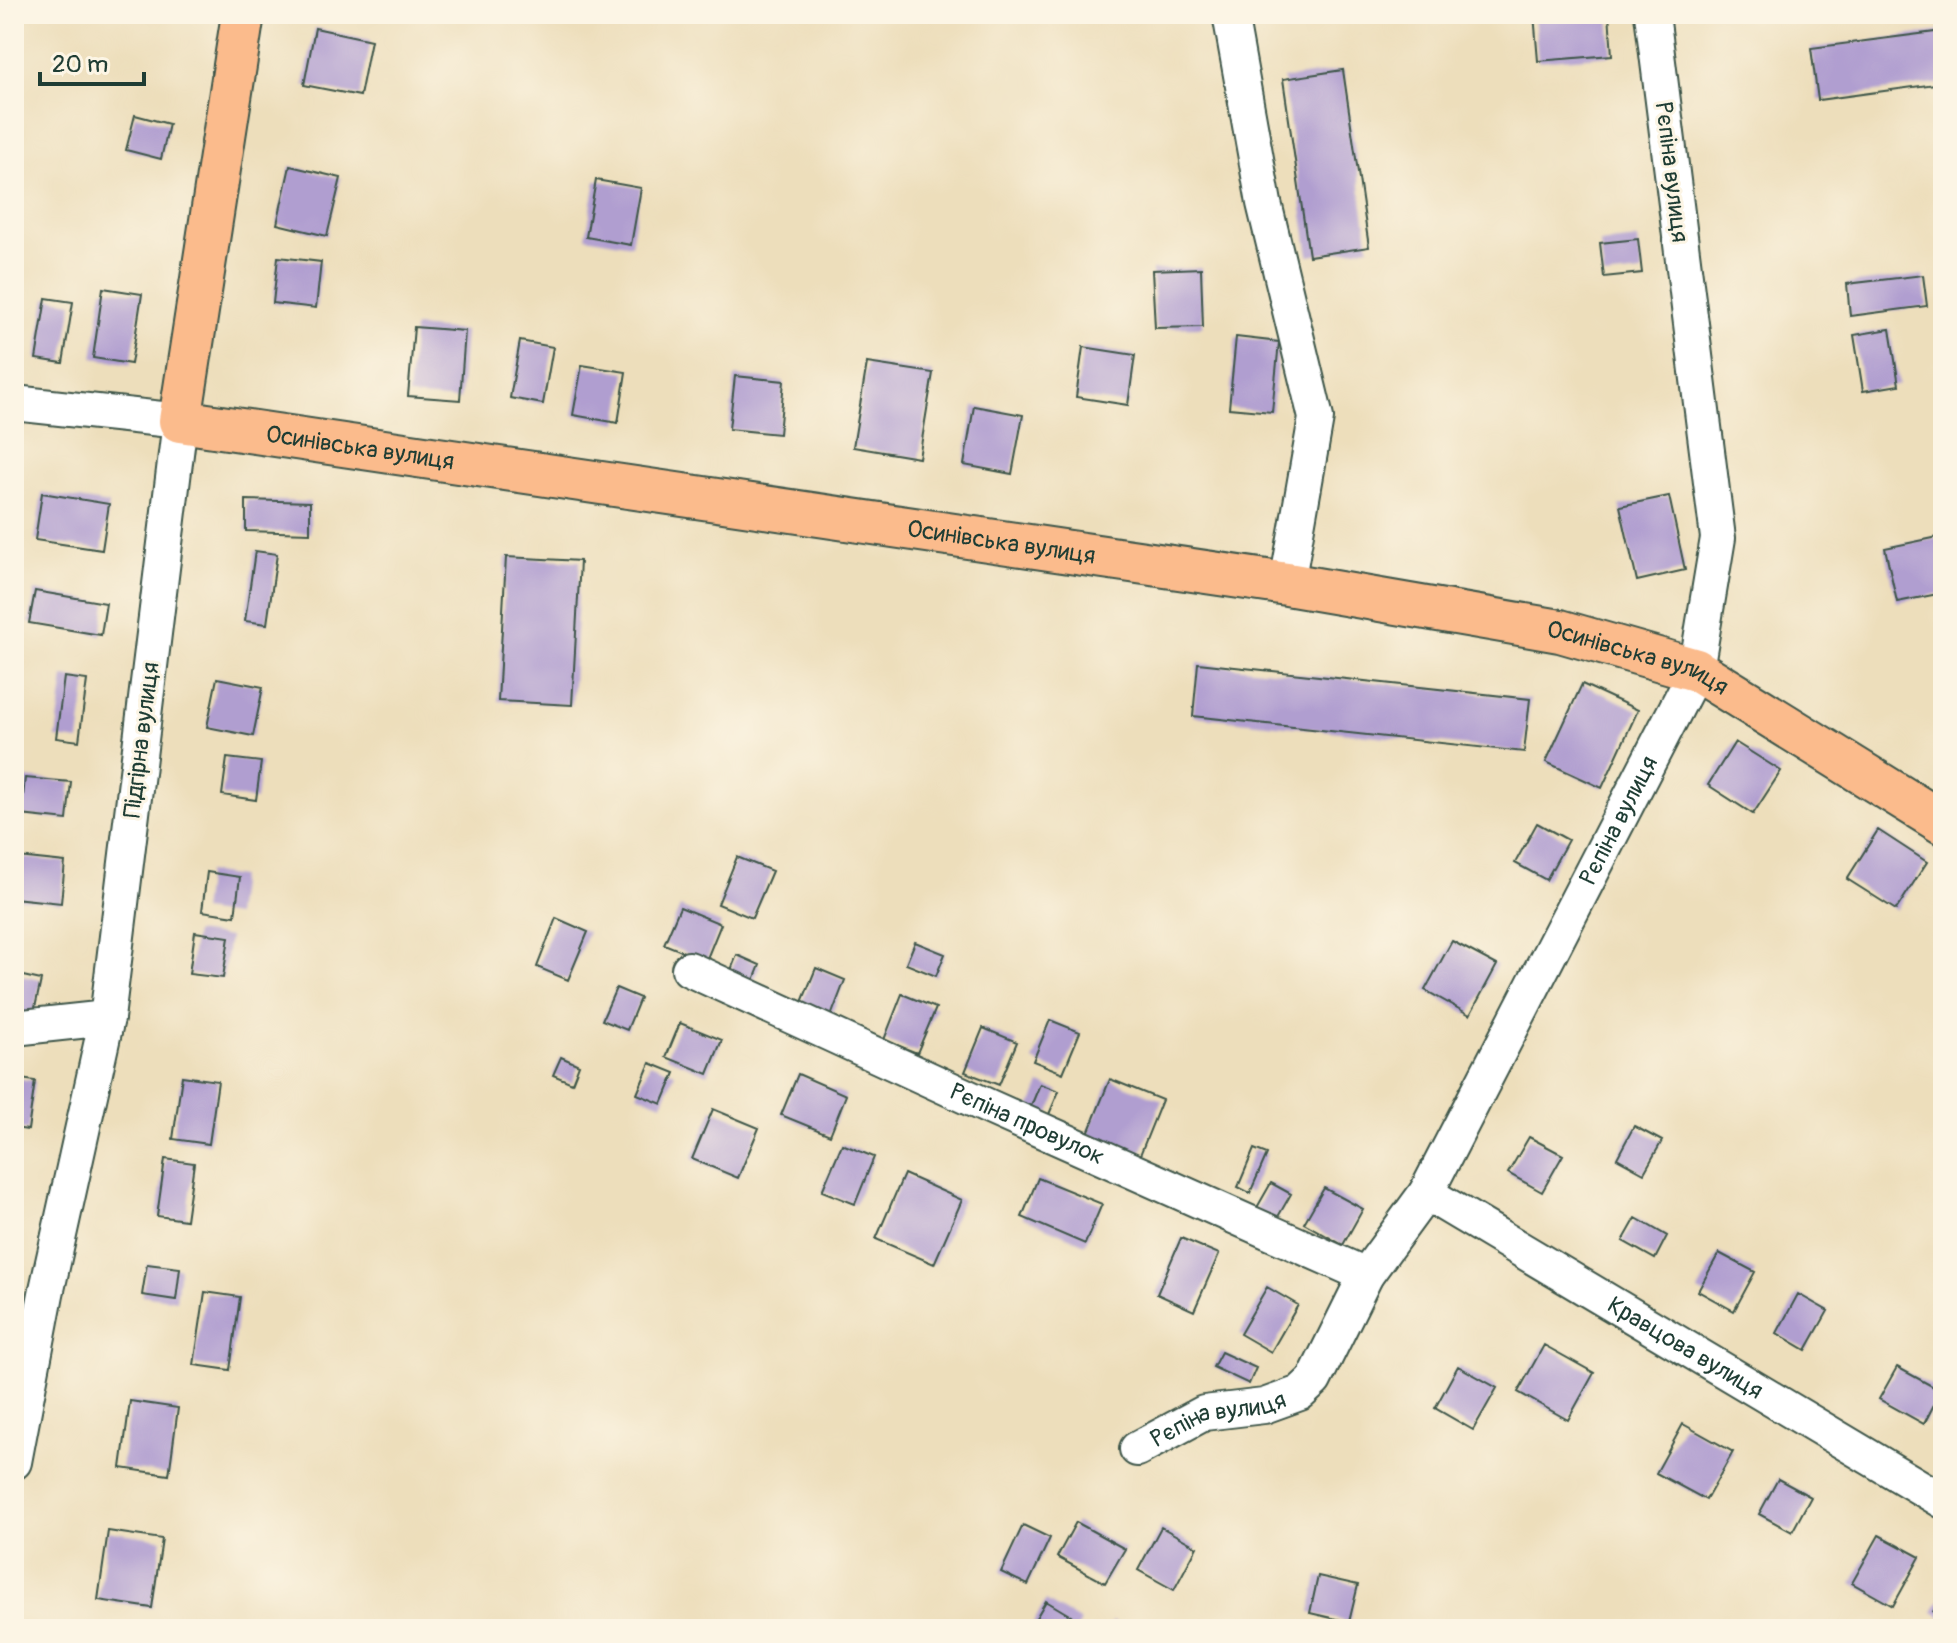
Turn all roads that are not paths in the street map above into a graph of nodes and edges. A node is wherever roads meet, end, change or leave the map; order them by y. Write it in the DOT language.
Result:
graph roads {
  1 [pos="243,14"];
  2 [pos="1230,14"];
  3 [pos="1652,14"];
  4 [pos="14,403"];
  5 [pos="180,421"];
  6 [pos="1287,584"];
  7 [pos="1696,670"];
  8 [pos="1943,823"];
  9 [pos="689,969"];
  10 [pos="107,1018"];
  11 [pos="14,1028"];
  12 [pos="1426,1193"];
  13 [pos="1366,1275"];
  14 [pos="1137,1449"];
  15 [pos="14,1462"];
  16 [pos="1943,1501"];
  1 -- 5 [label="main road, Підгірна вулиця"];
  2 -- 6 [label="street"];
  3 -- 7 [label="street, Рєпіна вулиця"];
  4 -- 5 [label="street, Осинівська вулиця"];
  5 -- 6 [label="main road, Осинівська вулиця"];
  5 -- 10 [label="street, Підгірна вулиця"];
  6 -- 7 [label="main road, Осинівська вулиця"];
  7 -- 8 [label="main road, Осинівська вулиця"];
  7 -- 12 [label="street, Рєпіна вулиця"];
  9 -- 13 [label="street, Рєпіна провулок"];
  10 -- 11 [label="street"];
  10 -- 15 [label="street, Підгірна вулиця"];
  12 -- 13 [label="street, Рєпіна вулиця"];
  12 -- 16 [label="street, Кравцова вулиця"];
  13 -- 14 [label="street, Рєпіна вулиця"];
}
